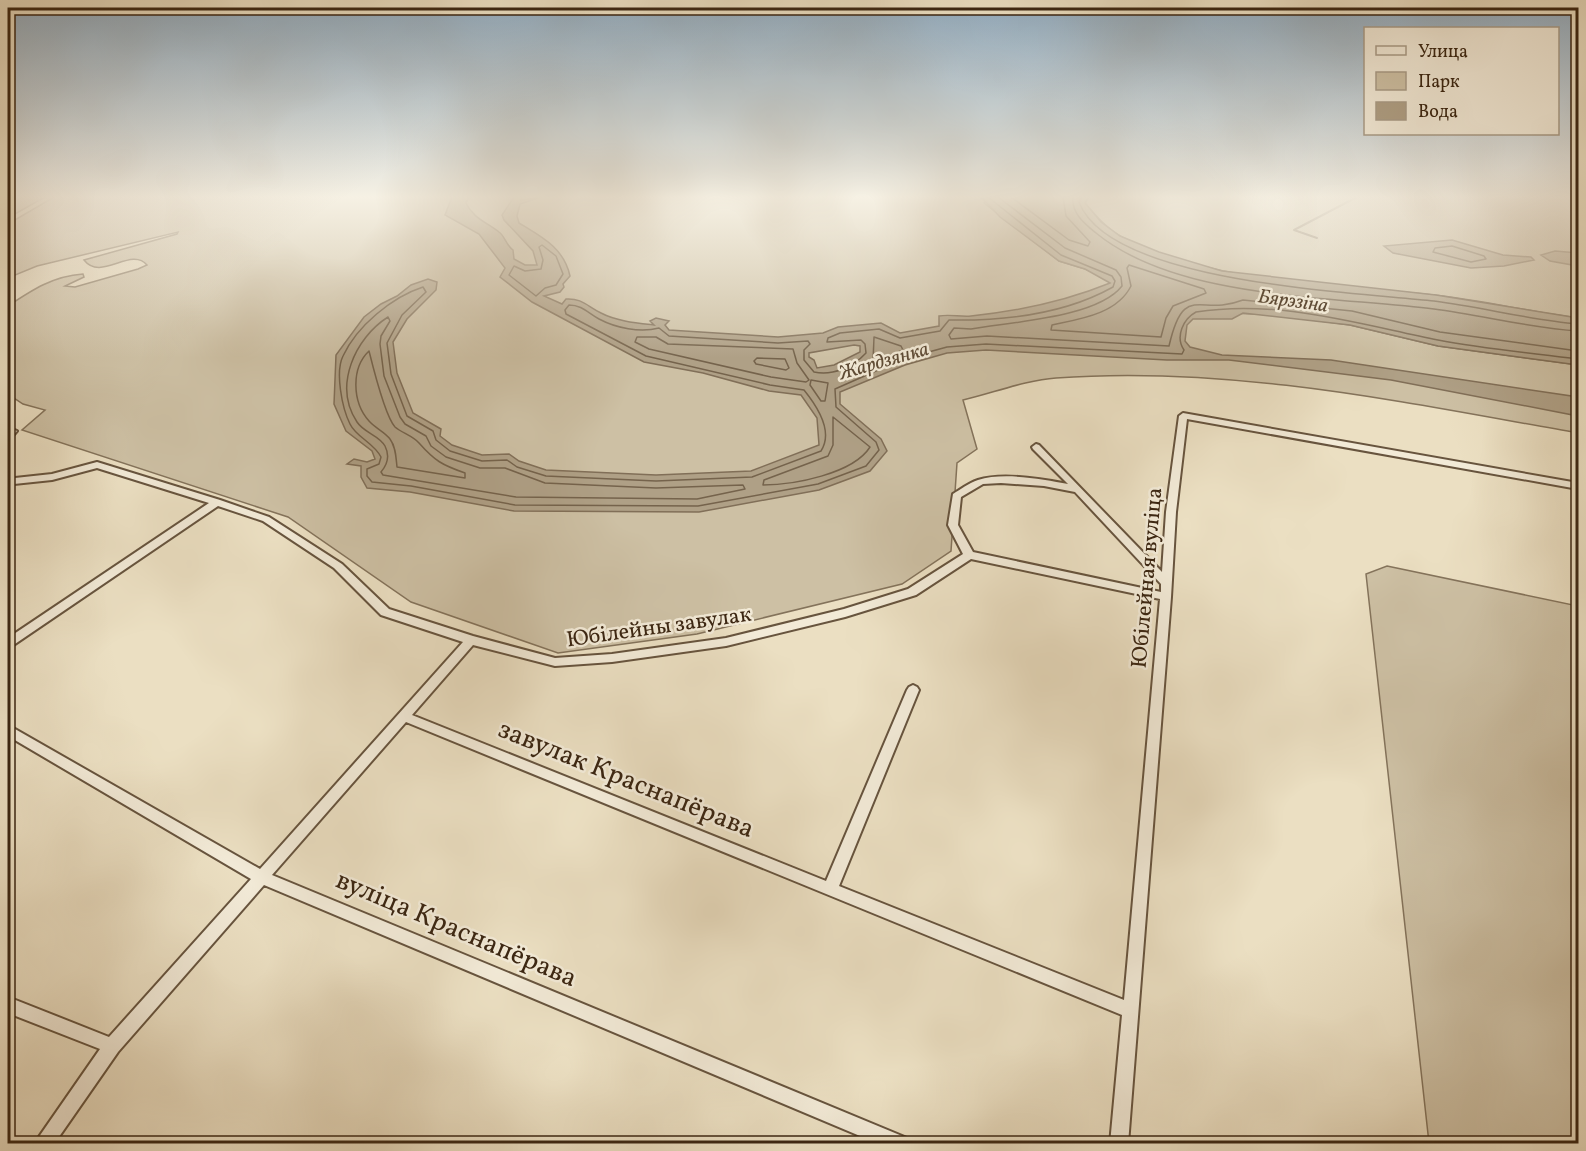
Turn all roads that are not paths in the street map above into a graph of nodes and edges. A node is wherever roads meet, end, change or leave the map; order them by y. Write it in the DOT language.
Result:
graph roads {
  1 [pos="8,430"];
  2 [pos="8,436"];
  3 [pos="1036,447"];
  4 [pos="8,478"];
  5 [pos="1578,486"];
  6 [pos="1078,490"];
  7 [pos="217,501"];
  8 [pos="969,555"];
  9 [pos="1167,583"];
  10 [pos="1166,597"];
  11 [pos="471,640"];
  12 [pos="8,643"];
  13 [pos="913,690"];
  14 [pos="403,716"];
  15 [pos="8,730"];
  16 [pos="261,877"];
  17 [pos="830,888"];
  18 [pos="8,1005"];
  19 [pos="1129,1010"];
  20 [pos="112,1046"];
  21 [pos="43,1143"];
  22 [pos="901,1143"];
  23 [pos="1119,1143"];
  1 -- 2 [label="street"];
  3 -- 6 [label="street"];
  4 -- 7 [label="street, Юбілейны завулак"];
  5 -- 9 [label="street, Юбілейная вуліца"];
  6 -- 8 [label="street"];
  6 -- 9 [label="street"];
  7 -- 11 [label="street, Юбілейны завулак"];
  7 -- 12 [label="street"];
  8 -- 10 [label="street"];
  8 -- 11 [label="street, Юбілейны завулак"];
  9 -- 10 [label="street, Юбілейная вуліца"];
  10 -- 19 [label="street, Юбілейная вуліца"];
  11 -- 14 [label="street"];
  13 -- 17 [label="street"];
  14 -- 16 [label="street"];
  14 -- 17 [label="street, завулак Краснапёрава"];
  15 -- 16 [label="street, вуліца Краснапёрава"];
  16 -- 20 [label="street"];
  16 -- 22 [label="street, вуліца Краснапёрава"];
  17 -- 19 [label="street, завулак Краснапёрава"];
  18 -- 20 [label="street"];
  19 -- 23 [label="street, Юбілейная вуліца"];
  20 -- 21 [label="street"];
}
